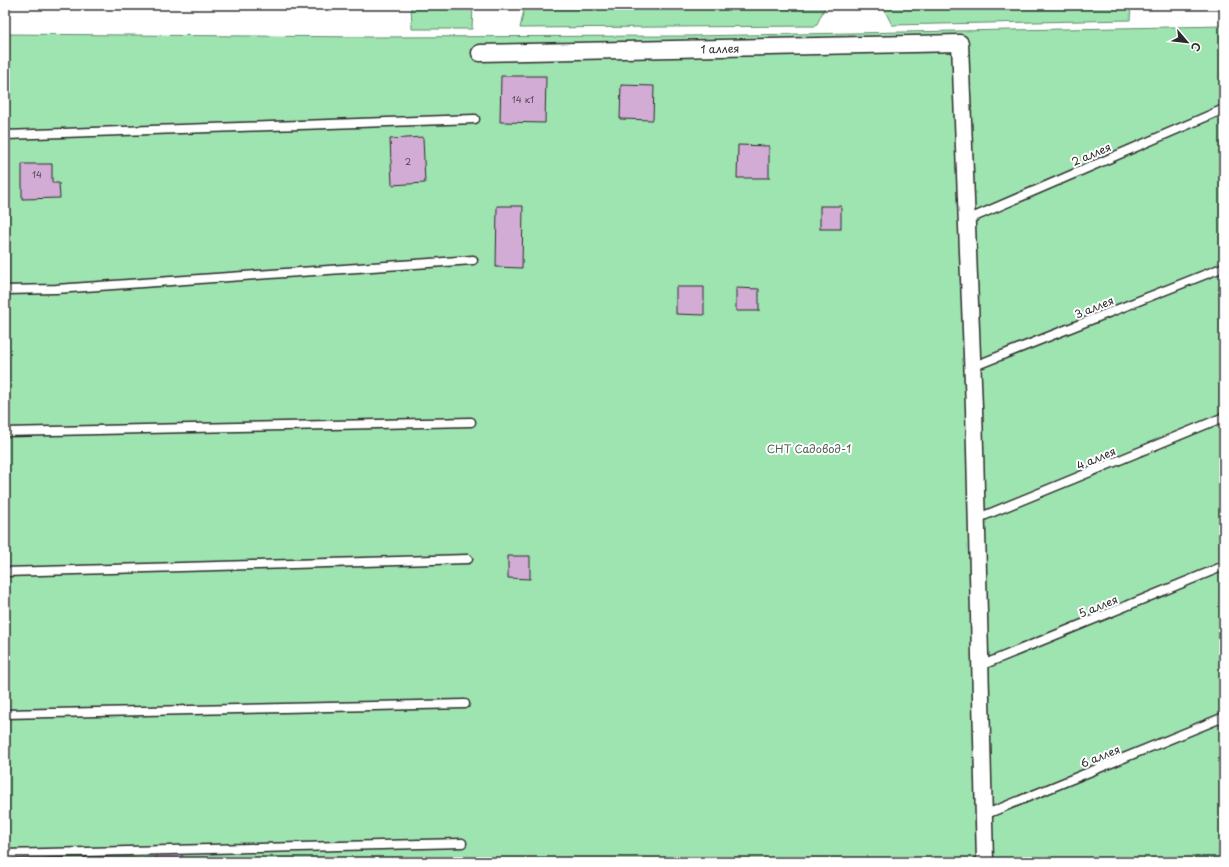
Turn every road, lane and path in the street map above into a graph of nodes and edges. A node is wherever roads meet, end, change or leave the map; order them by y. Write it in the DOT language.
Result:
graph roads {
  1 [pos="480,53"];
  2 [pos="1224,109"];
  3 [pos="475,119"];
  4 [pos="5,135"];
  5 [pos="967,220"];
  6 [pos="473,260"];
  7 [pos="1224,267"];
  8 [pos="5,290"];
  9 [pos="972,367"];
  10 [pos="1224,417"];
  11 [pos="471,422"];
  12 [pos="5,432"];
  13 [pos="976,520"];
  14 [pos="468,559"];
  15 [pos="1224,566"];
  16 [pos="5,572"];
  17 [pos="980,666"];
  18 [pos="465,704"];
  19 [pos="5,714"];
  20 [pos="1224,717"];
  21 [pos="984,815"];
  22 [pos="462,843"];
  23 [pos="5,854"];
  24 [pos="985,862"];
  1 -- 5 [label="street, 1 аллея"];
  2 -- 5 [label="lane, 2 аллея"];
  3 -- 4 [label="lane"];
  5 -- 9 [label="street"];
  6 -- 8 [label="lane"];
  7 -- 9 [label="lane, 3 аллея"];
  9 -- 13 [label="street"];
  10 -- 13 [label="lane, 4 аллея"];
  11 -- 12 [label="lane"];
  13 -- 17 [label="street"];
  14 -- 16 [label="lane"];
  15 -- 17 [label="lane, 5 аллея"];
  17 -- 21 [label="street"];
  18 -- 19 [label="lane"];
  20 -- 21 [label="lane, 6 аллея"];
  21 -- 24 [label="street"];
  22 -- 23 [label="lane"];
}
